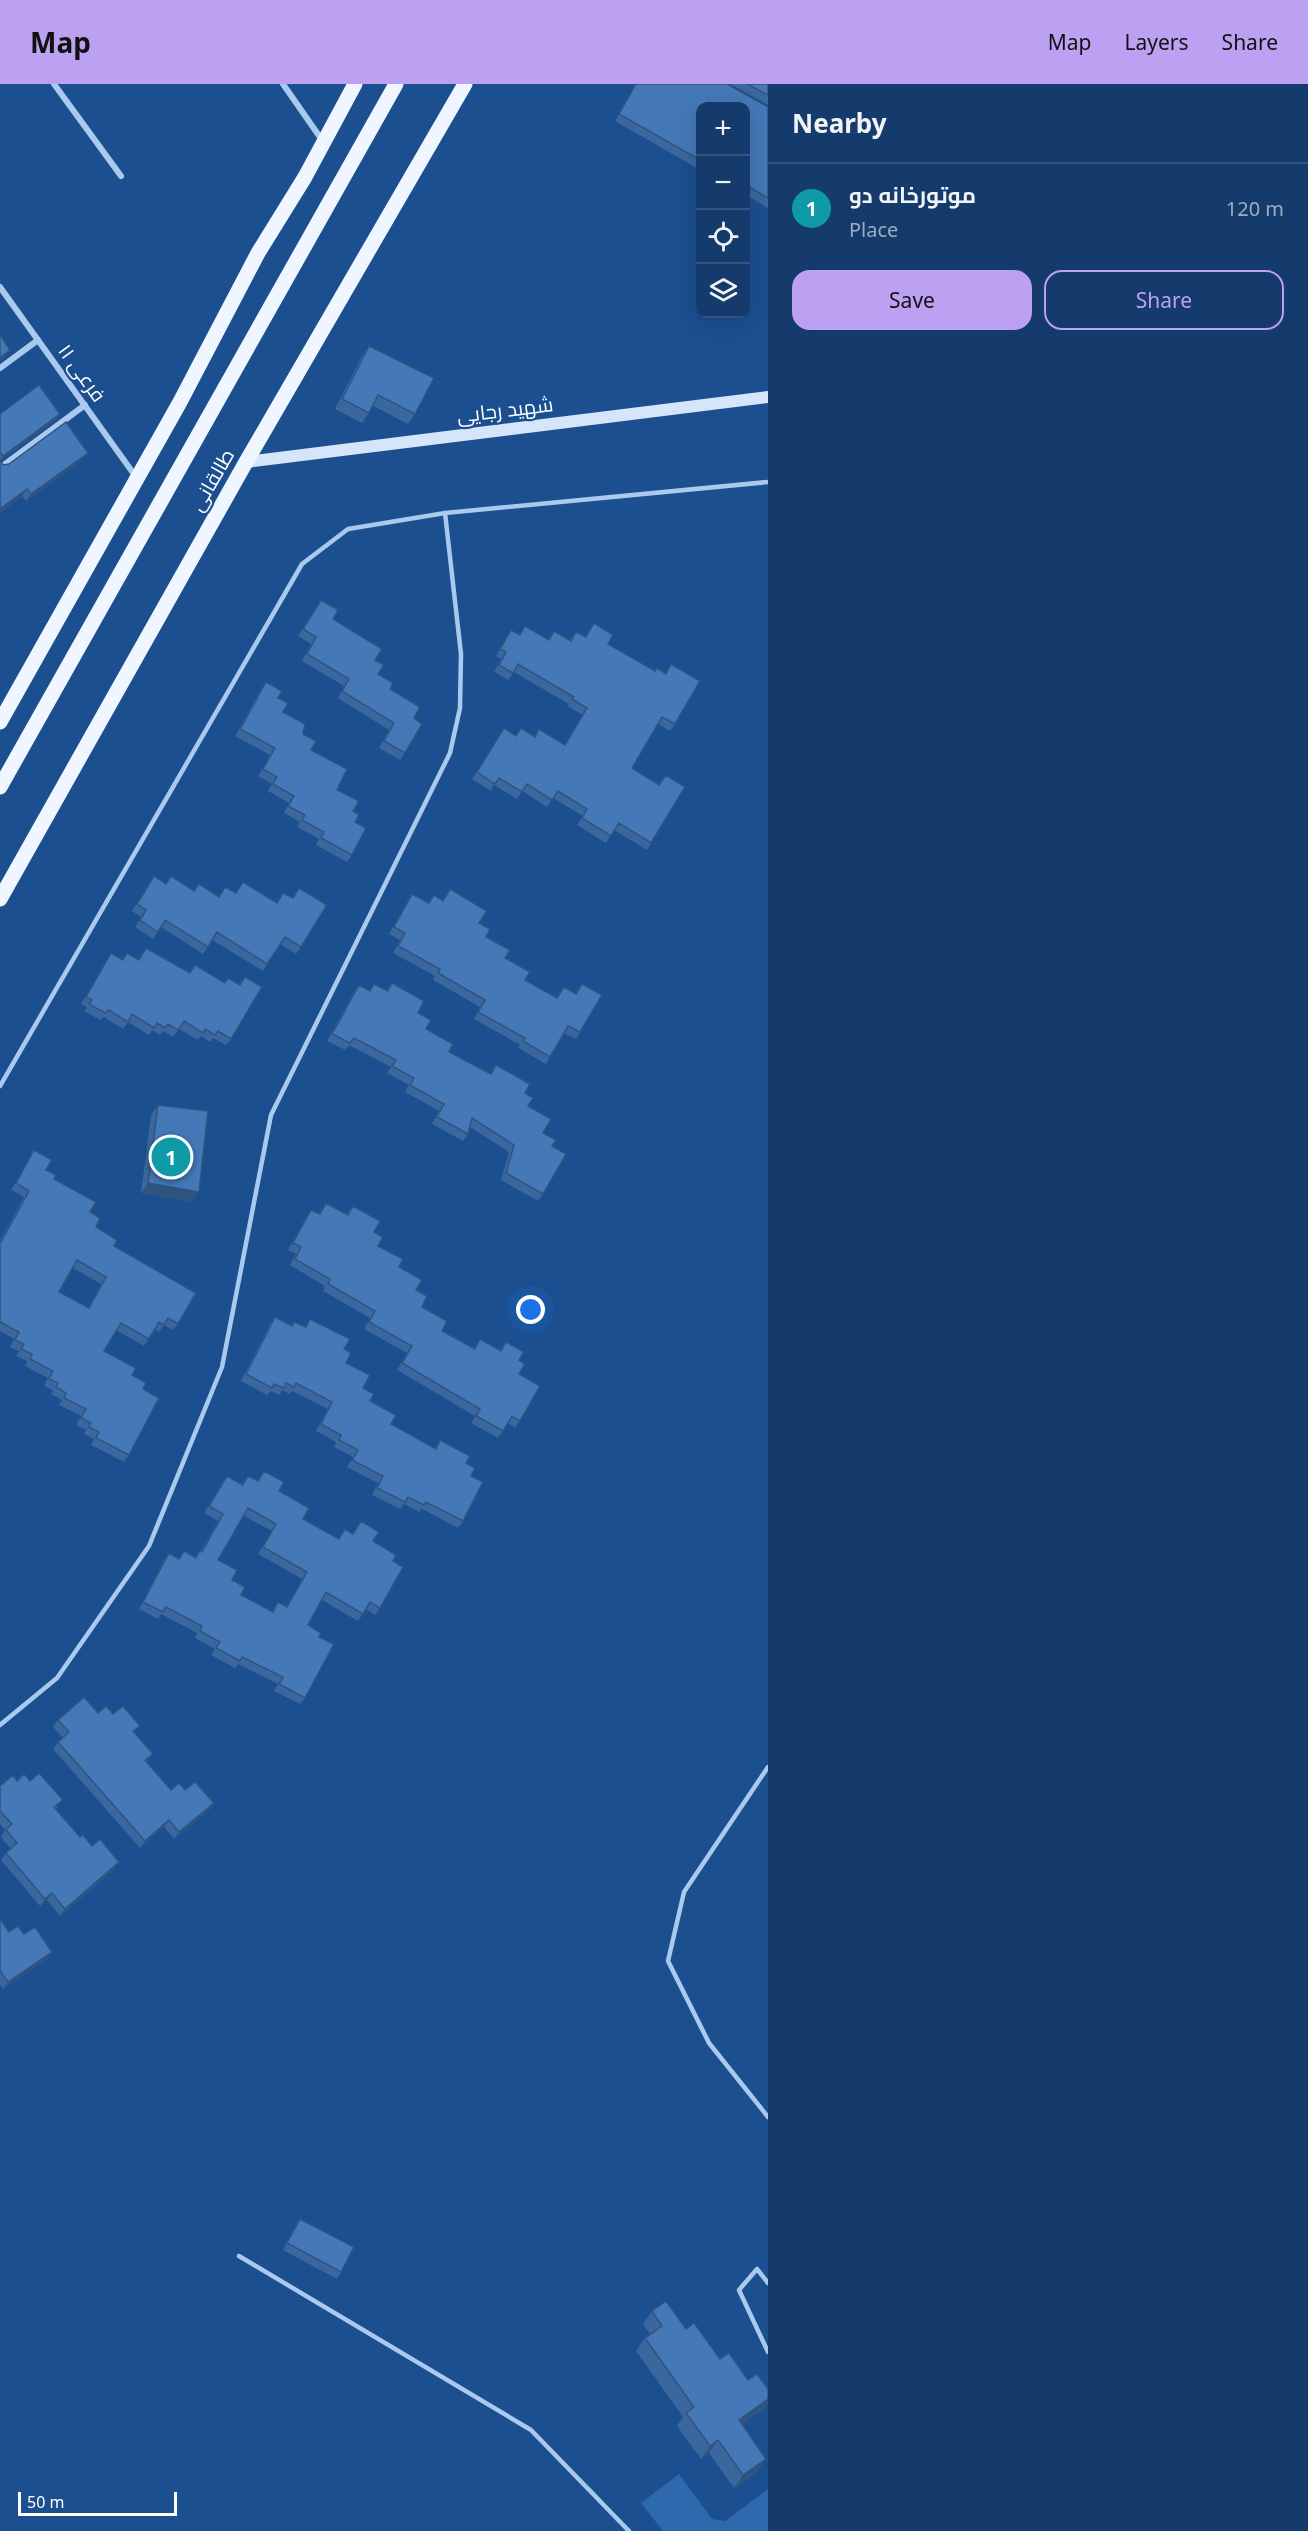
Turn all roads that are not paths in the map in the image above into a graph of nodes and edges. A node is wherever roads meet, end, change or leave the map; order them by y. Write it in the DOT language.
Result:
graph roads {
  1 [pos="54,84"];
  2 [pos="283,84"];
  3 [pos="355,84"];
  4 [pos="396,84"];
  5 [pos="465,84"];
  6 [pos="324,142"];
  7 [pos="121,176"];
  8 [pos="0,287"];
  9 [pos="38,340"];
  10 [pos="0,368"];
  11 [pos="768,398"];
  12 [pos="85,405"];
  13 [pos="246,462"];
  14 [pos="1,467"];
  15 [pos="137,479"];
  16 [pos="768,482"];
  17 [pos="445,513"];
  18 [pos="0,722"];
  19 [pos="0,787"];
  20 [pos="0,899"];
  21 [pos="0,1086"];
  22 [pos="0,1725"];
  23 [pos="768,1767"];
  24 [pos="768,2117"];
  25 [pos="239,2256"];
  26 [pos="768,2283"];
  27 [pos="768,2352"];
  28 [pos="629,2531"];
  1 -- 7 [label="street"];
  2 -- 6 [label="street"];
  3 -- 6 [label="main road"];
  4 -- 19 [label="main road, طالقانی"];
  5 -- 13 [label="main road, طالقانی"];
  6 -- 15 [label="main road"];
  8 -- 9 [label="street, فرعی ۱۱"];
  9 -- 10 [label="street"];
  9 -- 12 [label="street, فرعی ۱۱"];
  11 -- 13 [label="street, شهید رجایی"];
  12 -- 14 [label="street"];
  12 -- 15 [label="street, فرعی ۱۱"];
  13 -- 20 [label="main road, طالقانی"];
  15 -- 18 [label="main road"];
  16 -- 17 [label="lane"];
  17 -- 21 [label="lane"];
  17 -- 22 [label="lane"];
  23 -- 24 [label="lane"];
  25 -- 28 [label="lane"];
  26 -- 27 [label="lane"];
}
